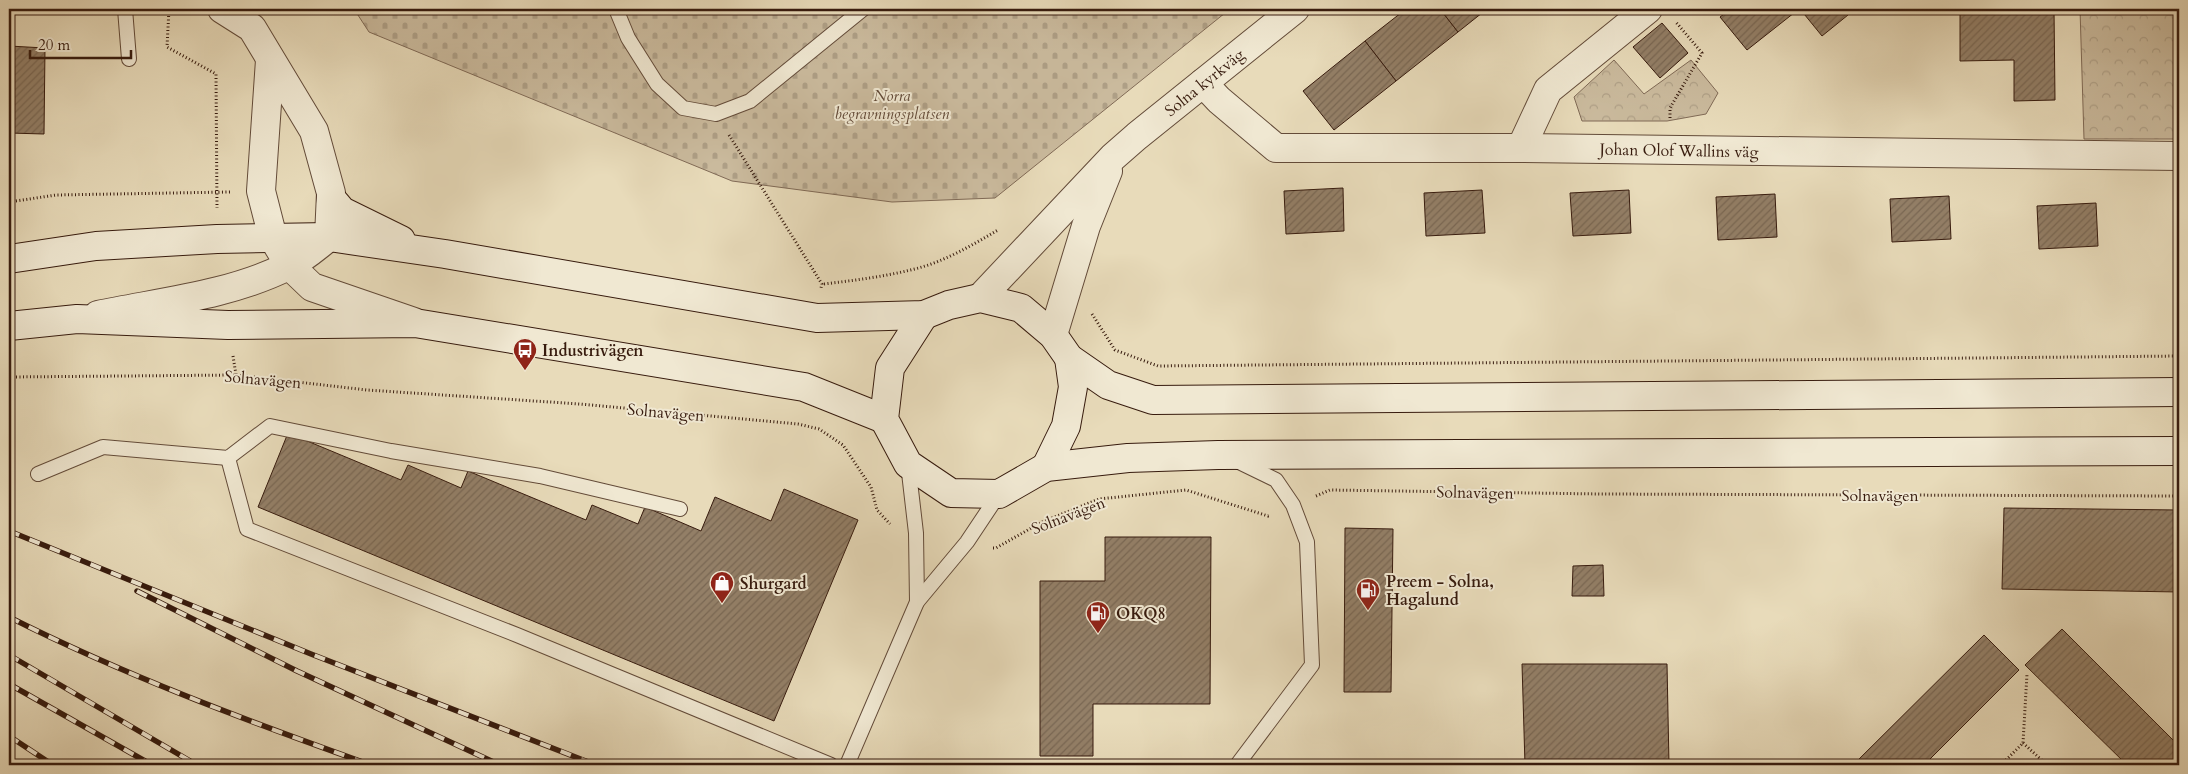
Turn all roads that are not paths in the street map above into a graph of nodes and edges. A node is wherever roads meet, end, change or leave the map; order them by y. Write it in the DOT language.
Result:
graph roads {
  1 [pos="125,9"];
  2 [pos="222,9"];
  3 [pos="616,9"];
  4 [pos="863,9"];
  5 [pos="1295,9"];
  6 [pos="1660,12"];
  7 [pos="129,59"];
  8 [pos="270,60"];
  9 [pos="1203,83"];
  10 [pos="1521,148"];
  11 [pos="2179,156"];
  12 [pos="1113,158"];
  13 [pos="331,198"];
  14 [pos="273,238"];
  15 [pos="329,238"];
  16 [pos="445,254"];
  17 [pos="9,259"];
  18 [pos="290,266"];
  19 [pos="980,298"];
  20 [pos="924,315"];
  21 [pos="77,319"];
  22 [pos="414,322"];
  23 [pos="9,326"];
  24 [pos="1053,335"];
  25 [pos="1069,358"];
  26 [pos="2179,392"];
  27 [pos="884,419"];
  28 [pos="2179,451"];
  29 [pos="1218,455"];
  30 [pos="228,458"];
  31 [pos="908,464"];
  32 [pos="1046,467"];
  33 [pos="38,474"];
  34 [pos="999,494"];
  35 [pos="680,509"];
  36 [pos="916,602"];
  37 [pos="831,765"];
  38 [pos="847,765"];
  39 [pos="1237,765"];
  1 -- 7 [label="lane"];
  2 -- 8 [label="main road"];
  3 -- 4 [label="lane"];
  5 -- 9 [label="main road, Solna kyrkväg"];
  6 -- 10 [label="main road"];
  8 -- 13 [label="main road"];
  8 -- 14 [label="main road"];
  9 -- 10 [label="main road, Johan Olof Wallins väg"];
  9 -- 12 [label="main road, Solna kyrkväg"];
  10 -- 11 [label="main road, Johan Olof Wallins väg"];
  12 -- 19 [label="main road, Solna kyrkväg"];
  12 -- 24 [label="main road, Solna kyrkväg"];
  13 -- 15 [label="main road"];
  13 -- 16 [label="main road"];
  14 -- 15 [label="main road"];
  14 -- 17 [label="main road"];
  14 -- 18 [label="main road"];
  15 -- 16 [label="main road"];
  15 -- 18 [label="main road"];
  16 -- 20 [label="main road"];
  18 -- 21 [label="main road"];
  18 -- 22 [label="main road"];
  19 -- 20 [label="main road"];
  19 -- 24 [label="main road"];
  20 -- 27 [label="main road"];
  21 -- 22 [label="main road"];
  21 -- 23 [label="main road"];
  22 -- 27 [label="main road"];
  24 -- 25 [label="main road"];
  25 -- 26 [label="main road"];
  25 -- 32 [label="main road"];
  27 -- 31 [label="main road"];
  28 -- 29 [label="main road"];
  29 -- 32 [label="main road"];
  29 -- 39 [label="lane"];
  30 -- 33 [label="lane"];
  30 -- 35 [label="lane"];
  30 -- 37 [label="lane"];
  31 -- 34 [label="main road"];
  31 -- 36 [label="lane"];
  32 -- 34 [label="main road"];
  34 -- 36 [label="lane"];
  36 -- 38 [label="lane"];
}
